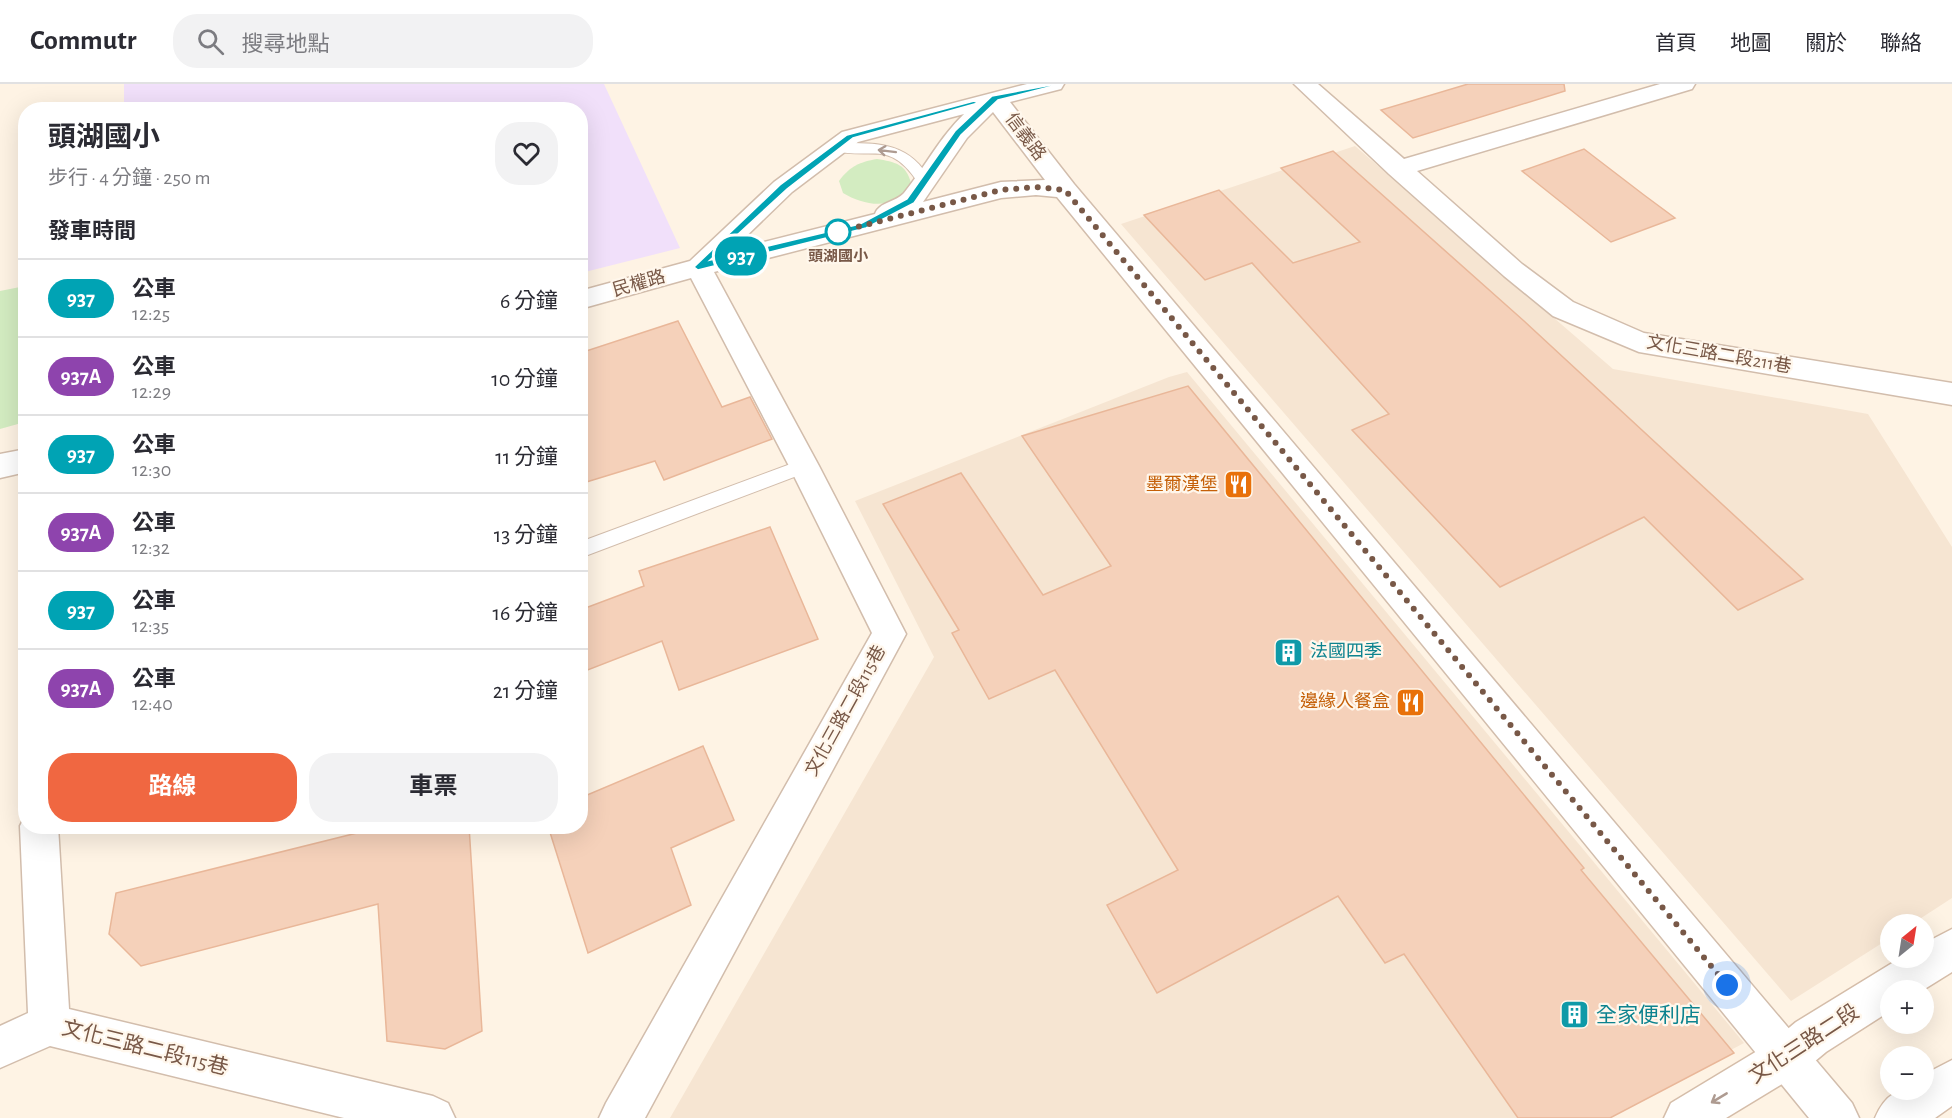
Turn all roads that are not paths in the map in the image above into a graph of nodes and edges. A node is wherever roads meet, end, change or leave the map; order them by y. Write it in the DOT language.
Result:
graph roads {
  1 [pos="1053,84"];
  2 [pos="1305,84"];
  3 [pos="1684,84"];
  4 [pos="995,98"];
  5 [pos="836,147"];
  6 [pos="1398,169"];
  7 [pos="924,181"];
  8 [pos="1065,190"];
  9 [pos="862,226"];
  10 [pos="698,267"];
  11 [pos="588,298"];
  12 [pos="1952,393"];
  13 [pos="18,462"];
  14 [pos="0,466"];
  15 [pos="804,466"];
  16 [pos="588,547"];
  17 [pos="39,834"];
  18 [pos="1952,949"];
  19 [pos="49,1025"];
  20 [pos="0,1047"];
  21 [pos="1787,1058"];
  22 [pos="1952,1081"];
  23 [pos="433,1118"];
  24 [pos="621,1118"];
  25 [pos="1686,1118"];
  26 [pos="1837,1118"];
  27 [pos="1897,1118"];
  1 -- 4 [label="street, 民權路"];
  2 -- 6 [label="street, 文化三路二段211巷"];
  3 -- 6 [label="street"];
  4 -- 5 [label="street, 民權路"];
  4 -- 7 [label="street, 民權路"];
  4 -- 8 [label="street, 信義路"];
  7 -- 5 [label="lane, one-way"];
  5 -- 10 [label="street, 民權路"];
  6 -- 12 [label="street, 文化三路二段211巷"];
  7 -- 9 [label="street, 民權路"];
  8 -- 9 [label="street, 民權路"];
  8 -- 21 [label="street, 信義路"];
  9 -- 10 [label="street, 民權路"];
  10 -- 11 [label="street, 民權路"];
  10 -- 15 [label="street, 文化三路二段115巷"];
  13 -- 14 [label="street"];
  15 -- 16 [label="lane"];
  15 -- 24 [label="street, 文化三路二段115巷"];
  17 -- 19 [label="street, 文化三路二段115巷"];
  18 -- 21 [label="street, 文化三路二段"];
  19 -- 20 [label="street"];
  19 -- 23 [label="street, 文化三路二段115巷"];
  21 -- 25 [label="street, 文化三路二段, one-way"];
  21 -- 26 [label="street, 信義路"];
  22 -- 27 [label="street"];
}
